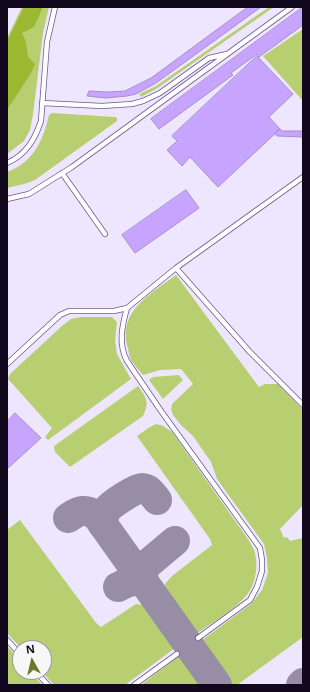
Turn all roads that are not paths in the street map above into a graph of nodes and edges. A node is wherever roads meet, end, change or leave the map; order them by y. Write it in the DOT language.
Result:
graph roads {
  1 [pos="55,7"];
  2 [pos="292,7"];
  3 [pos="231,53"];
  4 [pos="42,103"];
  5 [pos="7,163"];
  6 [pos="62,173"];
  7 [pos="303,177"];
  8 [pos="7,200"];
  9 [pos="105,234"];
  10 [pos="176,268"];
  11 [pos="127,308"];
  12 [pos="7,364"];
  13 [pos="303,405"];
  14 [pos="198,638"];
  15 [pos="177,654"];
  16 [pos="134,685"];
  1 -- 4 [label="lane"];
  2 -- 3 [label="lane"];
  3 -- 4 [label="lane"];
  3 -- 6 [label="lane"];
  4 -- 5 [label="lane"];
  6 -- 8 [label="lane"];
  6 -- 9 [label="lane"];
  7 -- 10 [label="lane"];
  10 -- 11 [label="lane"];
  10 -- 13 [label="lane"];
  11 -- 12 [label="lane"];
  11 -- 14 [label="lane"];
  15 -- 16 [label="lane"];
}
